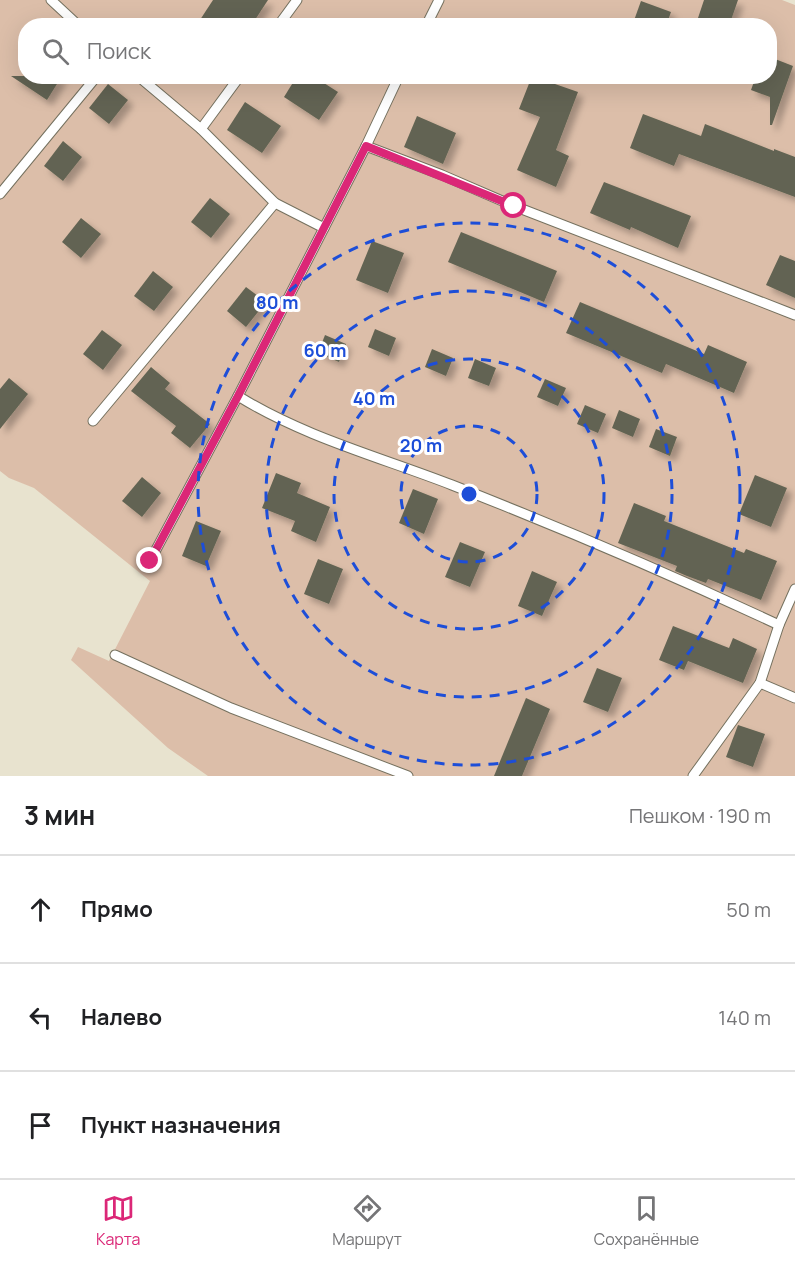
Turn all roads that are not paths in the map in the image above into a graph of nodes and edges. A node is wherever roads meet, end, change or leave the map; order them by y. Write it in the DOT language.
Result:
graph roads {
  1 [pos="51,0"];
  2 [pos="297,0"];
  3 [pos="439,0"];
  4 [pos="70,18"];
  5 [pos="284,18"];
  6 [pos="430,18"];
  7 [pos="91,84"];
  8 [pos="148,84"];
  9 [pos="234,84"];
  10 [pos="395,84"];
  11 [pos="201,129"];
  12 [pos="366,146"];
  13 [pos="0,194"];
  14 [pos="275,203"];
  15 [pos="324,228"];
  16 [pos="795,315"];
  17 [pos="238,396"];
  18 [pos="93,421"];
  19 [pos="150,561"];
  20 [pos="795,589"];
  21 [pos="779,625"];
  22 [pos="115,656"];
  23 [pos="760,683"];
  24 [pos="795,698"];
  25 [pos="408,776"];
  26 [pos="693,776"];
  1 -- 4 [label="lane"];
  2 -- 5 [label="lane"];
  3 -- 6 [label="lane"];
  7 -- 13 [label="lane"];
  8 -- 11 [label="lane"];
  9 -- 11 [label="lane"];
  10 -- 12 [label="lane"];
  11 -- 14 [label="lane"];
  12 -- 15 [label="lane"];
  12 -- 16 [label="lane"];
  14 -- 15 [label="lane"];
  14 -- 18 [label="lane"];
  15 -- 17 [label="lane"];
  17 -- 19 [label="lane"];
  17 -- 21 [label="lane"];
  20 -- 21 [label="lane"];
  21 -- 23 [label="lane"];
  22 -- 25 [label="lane"];
  23 -- 24 [label="lane"];
  23 -- 26 [label="lane"];
}
